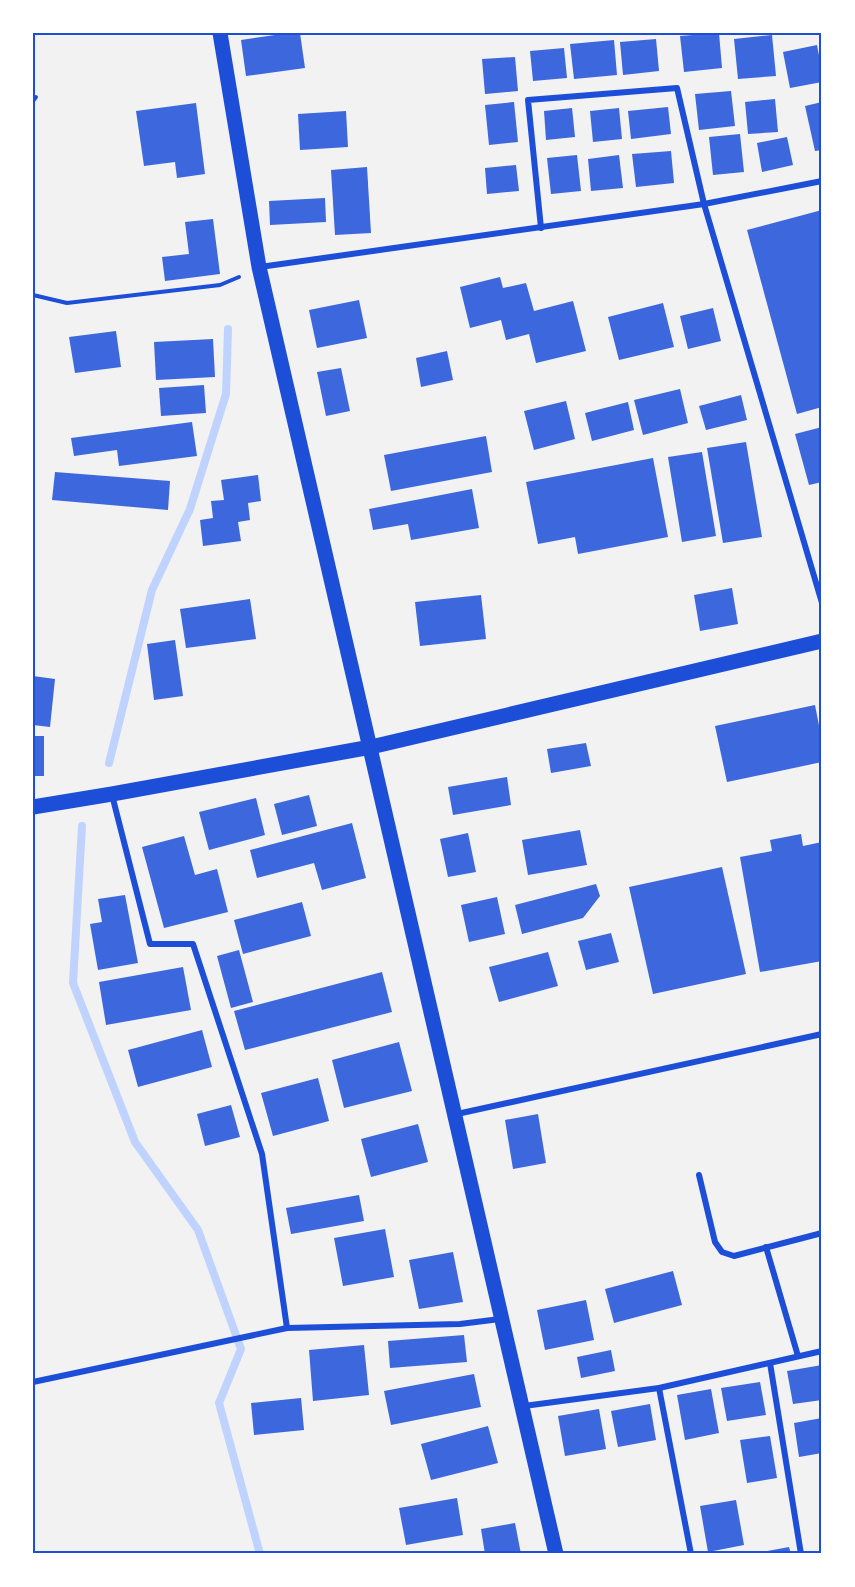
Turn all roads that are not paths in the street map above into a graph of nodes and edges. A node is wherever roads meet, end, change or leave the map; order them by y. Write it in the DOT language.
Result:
graph roads {
  1 [pos="220,33"];
  2 [pos="822,181"];
  3 [pos="704,204"];
  4 [pos="541,228"];
  5 [pos="259,267"];
  6 [pos="822,603"];
  7 [pos="822,641"];
  8 [pos="371,747"];
  9 [pos="112,794"];
  10 [pos="33,807"];
  11 [pos="822,1034"];
  12 [pos="456,1114"];
  13 [pos="699,1175"];
  14 [pos="822,1233"];
  15 [pos="766,1247"];
  16 [pos="503,1318"];
  17 [pos="287,1328"];
  18 [pos="822,1351"];
  19 [pos="798,1356"];
  20 [pos="770,1363"];
  21 [pos="33,1382"];
  22 [pos="659,1388"];
  23 [pos="523,1406"];
  24 [pos="556,1554"];
  25 [pos="691,1554"];
  26 [pos="801,1554"];
  1 -- 5 [label="main road"];
  2 -- 3 [label="street"];
  3 -- 4 [label="street"];
  3 -- 4 [label="street"];
  3 -- 6 [label="street"];
  4 -- 5 [label="street"];
  5 -- 8 [label="main road"];
  7 -- 8 [label="main road"];
  8 -- 9 [label="main road"];
  8 -- 12 [label="main road"];
  9 -- 10 [label="main road"];
  9 -- 17 [label="street"];
  11 -- 12 [label="street"];
  12 -- 16 [label="main road"];
  13 -- 15 [label="street"];
  14 -- 15 [label="street"];
  15 -- 19 [label="street"];
  16 -- 17 [label="street"];
  16 -- 23 [label="main road"];
  17 -- 21 [label="street"];
  18 -- 19 [label="street"];
  19 -- 20 [label="street"];
  20 -- 22 [label="street"];
  20 -- 26 [label="street"];
  22 -- 23 [label="street"];
  22 -- 25 [label="street"];
  23 -- 24 [label="main road"];
}
